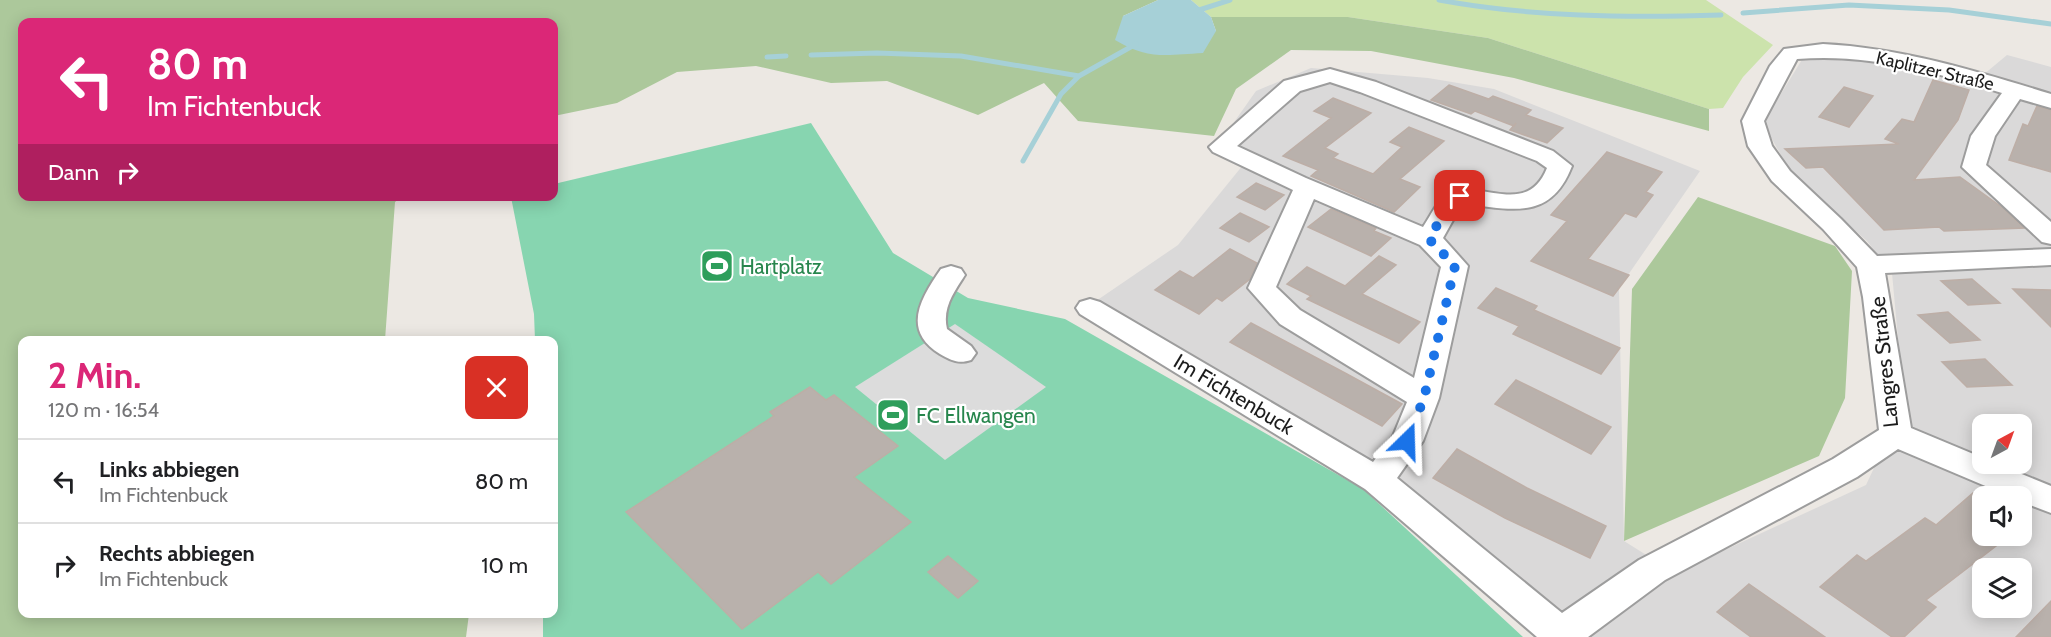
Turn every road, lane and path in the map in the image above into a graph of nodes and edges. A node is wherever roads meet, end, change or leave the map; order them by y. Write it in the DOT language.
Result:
graph roads {
  1 [pos="2015,90"];
  2 [pos="2051,101"];
  3 [pos="1307,188"];
  4 [pos="1429,239"];
  5 [pos="2048,255"];
  6 [pos="1870,265"];
  7 [pos="951,275"];
  8 [pos="1090,308"];
  9 [pos="961,353"];
  10 [pos="1424,398"];
  11 [pos="1896,435"];
  12 [pos="1377,480"];
  13 [pos="2051,500"];
  14 [pos="1560,636"];
  1 -- 2 [label="street, Kaplitzer Straße"];
  1 -- 5 [label="street"];
  1 -- 6 [label="street, Kaplitzer Straße"];
  3 -- 4 [label="street"];
  3 -- 4 [label="street"];
  3 -- 10 [label="street"];
  4 -- 10 [label="street"];
  5 -- 6 [label="street"];
  6 -- 11 [label="street, Langres Straße"];
  7 -- 9 [label="street"];
  8 -- 12 [label="street, Im Fichtenbuck"];
  10 -- 12 [label="street"];
  11 -- 13 [label="street"];
  11 -- 14 [label="street, Langres Straße"];
  12 -- 14 [label="street, Im Fichtenbuck"];
}
